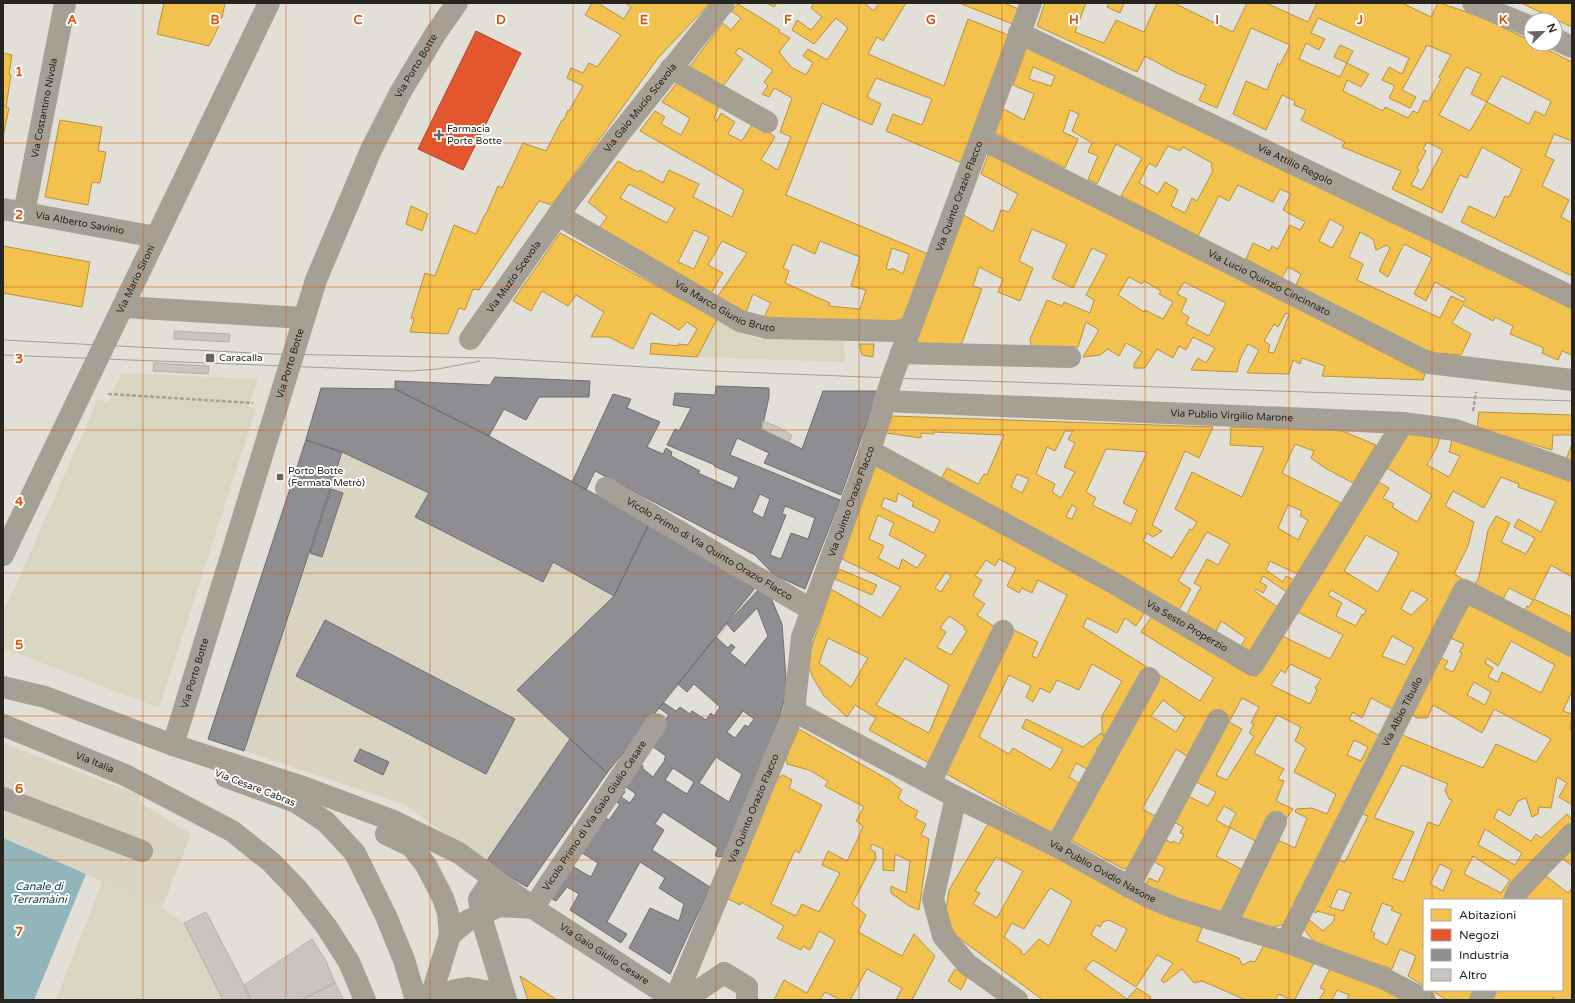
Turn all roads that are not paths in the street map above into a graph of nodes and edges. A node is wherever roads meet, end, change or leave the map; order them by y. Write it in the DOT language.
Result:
graph roads {
  1 [pos="65,3"];
  2 [pos="269,3"];
  3 [pos="457,3"];
  4 [pos="724,3"];
  5 [pos="1031,3"];
  6 [pos="1473,3"];
  7 [pos="1523,24"];
  8 [pos="1019,32"];
  9 [pos="671,68"];
  10 [pos="767,122"];
  11 [pos="980,139"];
  12 [pos="3,209"];
  13 [pos="24,213"];
  14 [pos="558,215"];
  15 [pos="156,238"];
  16 [pos="1572,297"];
  17 [pos="124,307"];
  18 [pos="304,318"];
  19 [pos="910,328"];
  20 [pos="470,339"];
  21 [pos="901,353"];
  22 [pos="1070,357"];
  23 [pos="1572,380"];
  24 [pos="884,401"];
  25 [pos="1403,423"];
  26 [pos="870,451"];
  27 [pos="1572,472"];
  28 [pos="606,488"];
  29 [pos="3,555"];
  30 [pos="812,610"];
  31 [pos="1002,631"];
  32 [pos="1572,646"];
  33 [pos="1149,678"];
  34 [pos="3,687"];
  35 [pos="794,711"];
  36 [pos="1218,720"];
  37 [pos="656,724"];
  38 [pos="3,725"];
  39 [pos="173,745"];
  40 [pos="930,783"];
  41 [pos="956,797"];
  42 [pos="3,798"];
  43 [pos="350,805"];
  44 [pos="1276,822"];
  45 [pos="1572,834"];
  46 [pos="1056,846"];
  47 [pos="142,851"];
  48 [pos="498,883"];
  49 [pos="1129,887"];
  50 [pos="1514,899"];
  51 [pos="533,908"];
  52 [pos="482,913"];
  53 [pos="1227,923"];
  54 [pos="450,935"];
  55 [pos="1286,942"];
  56 [pos="1485,991"];
  57 [pos="505,997"];
  58 [pos="365,1000"];
  59 [pos="416,1000"];
  60 [pos="430,1000"];
  61 [pos="438,1000"];
  62 [pos="675,1000"];
  63 [pos="684,1000"];
  64 [pos="746,1000"];
  65 [pos="1016,1000"];
  66 [pos="1425,1000"];
  67 [pos="1480,1000"];
  1 -- 13 [label="street, Via Costantino Nivola"];
  2 -- 15 [label="street, Via Mario Sironi"];
  3 -- 18 [label="street, Via Porto Botte"];
  4 -- 9 [label="street, Via Gaio Mucio Scevola"];
  5 -- 8 [label="street, Via Quinto Orazio Flacco"];
  6 -- 7 [label="street"];
  8 -- 11 [label="street, Via Quinto Orazio Flacco"];
  8 -- 16 [label="street, Via Attilio Regolo"];
  9 -- 10 [label="street"];
  9 -- 14 [label="street, Via Gaio Mucio Scevola"];
  11 -- 19 [label="street, Via Quinto Orazio Flacco"];
  11 -- 23 [label="street, Via Lucio Quinzio Cincinnato"];
  12 -- 13 [label="street, Via Alberto Savinio"];
  13 -- 15 [label="street, Via Alberto Savinio"];
  14 -- 19 [label="street, Via Marco Giunio Bruto"];
  14 -- 20 [label="street, Via Muzio Scevola"];
  15 -- 17 [label="street, Via Mario Sironi"];
  17 -- 18 [label="street"];
  17 -- 29 [label="street, Via Mario Sironi"];
  18 -- 39 [label="street, Via Porto Botte"];
  19 -- 21 [label="street, Via Quinto Orazio Flacco"];
  21 -- 22 [label="street"];
  21 -- 24 [label="street, Via Quinto Orazio Flacco"];
  24 -- 25 [label="street, Via Publio Virgilio Marone"];
  24 -- 26 [label="street, Via Quinto Orazio Flacco"];
  25 -- 26 [label="street, Via Sesto Properzio"];
  25 -- 27 [label="street, Via Publio Virgilio Marone"];
  26 -- 30 [label="street, Via Quinto Orazio Flacco"];
  28 -- 30 [label="street, Vicolo Primo di Via Quinto Orazio Flacco"];
  30 -- 35 [label="street, Via Quinto Orazio Flacco"];
  31 -- 40 [label="street"];
  32 -- 55 [label="street, Via Albio Tibullo"];
  33 -- 46 [label="street"];
  34 -- 39 [label="street"];
  35 -- 40 [label="street, Via Publio Ovidio Nasone"];
  35 -- 62 [label="street, Via Quinto Orazio Flacco"];
  36 -- 49 [label="street"];
  37 -- 51 [label="street, Vicolo Primo di Via Gaio Giulio Cesare"];
  38 -- 58 [label="street, Via Italia"];
  39 -- 43 [label="street, Via Cesare Cabras"];
  39 -- 59 [label="street, Via Cesare Cabras"];
  40 -- 41 [label="street, Via Publio Ovidio Nasone"];
  41 -- 46 [label="street, Via Publio Ovidio Nasone"];
  41 -- 65 [label="street"];
  42 -- 47 [label="street"];
  43 -- 48 [label="street, Via Cesare Cabras"];
  43 -- 54 [label="street"];
  44 -- 53 [label="street"];
  45 -- 50 [label="street"];
  46 -- 49 [label="street, Via Publio Ovidio Nasone"];
  48 -- 51 [label="street, Via Cesare Cabras"];
  48 -- 52 [label="street"];
  49 -- 53 [label="street, Via Publio Ovidio Nasone"];
  51 -- 52 [label="street"];
  51 -- 62 [label="street, Via Gaio Giulio Cesare"];
  52 -- 54 [label="street"];
  52 -- 57 [label="street"];
  53 -- 55 [label="street, Via Publio Ovidio Nasone"];
  54 -- 60 [label="street"];
  55 -- 66 [label="street, Via Publio Ovidio Nasone"];
  56 -- 67 [label="street"];
  57 -- 61 [label="street"];
  63 -- 64 [label="street"];
}
